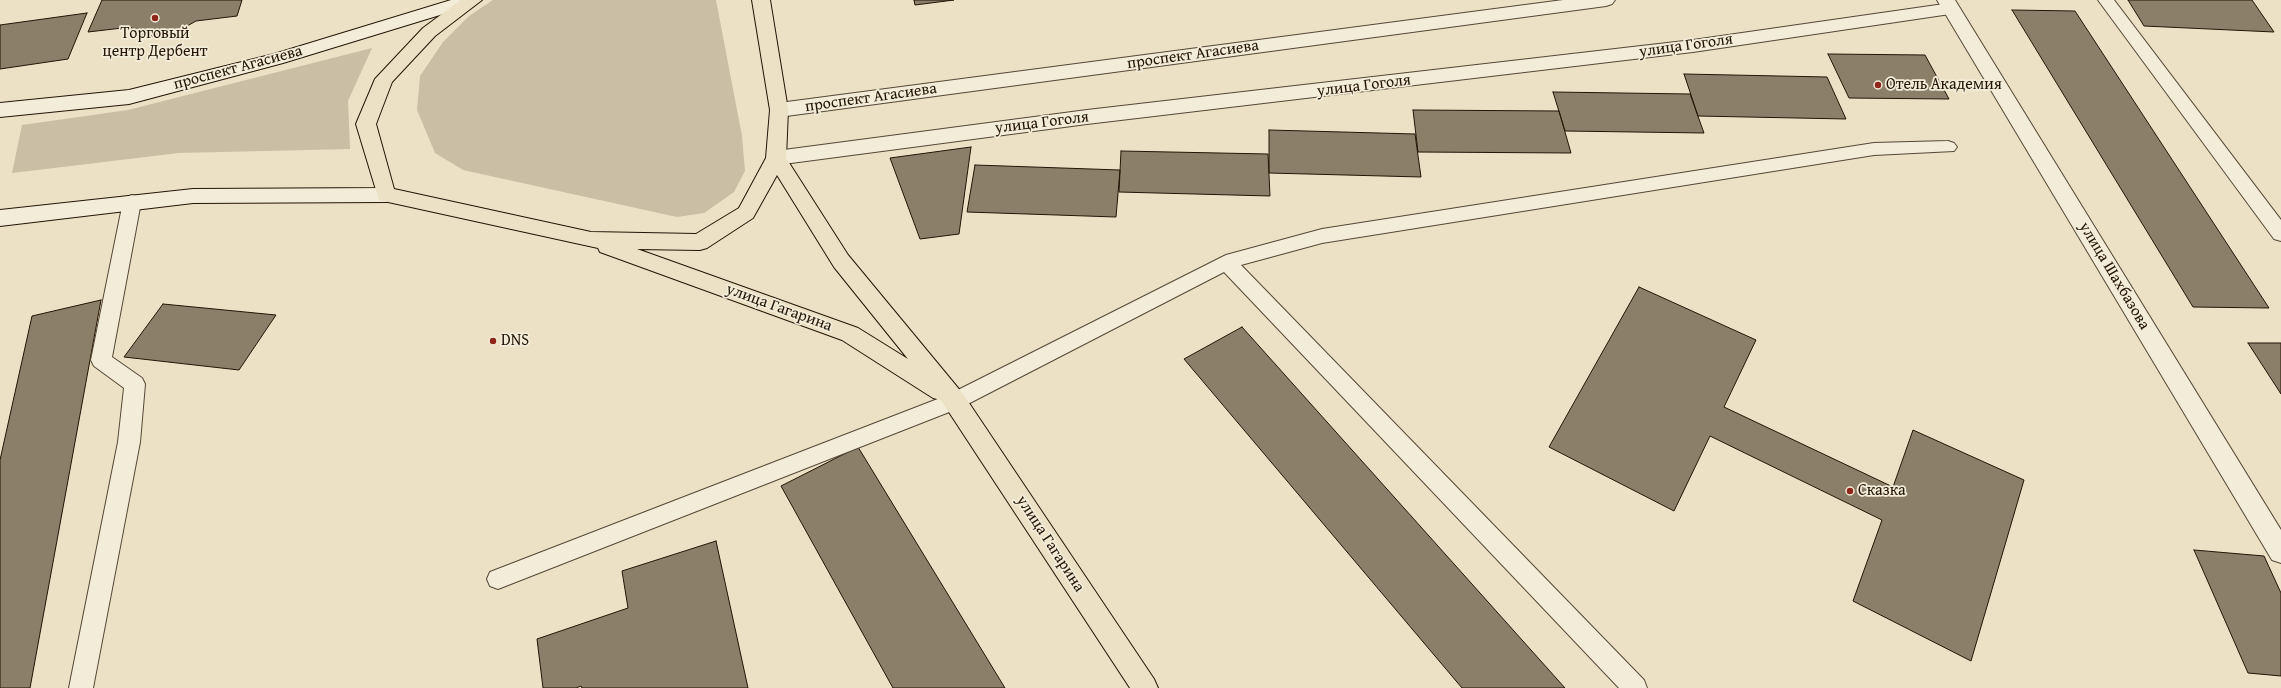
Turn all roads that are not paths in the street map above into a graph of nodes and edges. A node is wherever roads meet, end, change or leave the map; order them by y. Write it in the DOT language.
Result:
graph roads {
  1 [pos="470,0"];
  2 [pos="473,0"];
  3 [pos="761,0"];
  4 [pos="1606,0"];
  5 [pos="2106,0"];
  6 [pos="1949,4"];
  7 [pos="0,110"];
  8 [pos="779,110"];
  9 [pos="1948,147"];
  10 [pos="776,158"];
  11 [pos="386,195"];
  12 [pos="132,202"];
  13 [pos="0,218"];
  14 [pos="2281,234"];
  15 [pos="591,240"];
  16 [pos="1226,262"];
  17 [pos="955,400"];
  18 [pos="2281,552"];
  19 [pos="498,579"];
  20 [pos="81,688"];
  21 [pos="1145,688"];
  22 [pos="1635,688"];
  1 -- 7 [label="street, проспект Агасиева"];
  2 -- 11 [label="main road"];
  3 -- 8 [label="main road"];
  4 -- 8 [label="street, проспект Агасиева"];
  5 -- 14 [label="lane"];
  6 -- 10 [label="street, улица Гоголя"];
  6 -- 18 [label="street, улица Шахбазова"];
  8 -- 10 [label="main road"];
  9 -- 16 [label="lane"];
  10 -- 15 [label="main road"];
  10 -- 17 [label="main road, улица Гагарина"];
  11 -- 12 [label="street"];
  11 -- 15 [label="main road"];
  12 -- 13 [label="street"];
  12 -- 20 [label="lane"];
  15 -- 17 [label="main road, улица Гагарина"];
  16 -- 17 [label="lane"];
  16 -- 22 [label="lane"];
  17 -- 19 [label="lane"];
  17 -- 21 [label="main road, улица Гагарина"];
}
